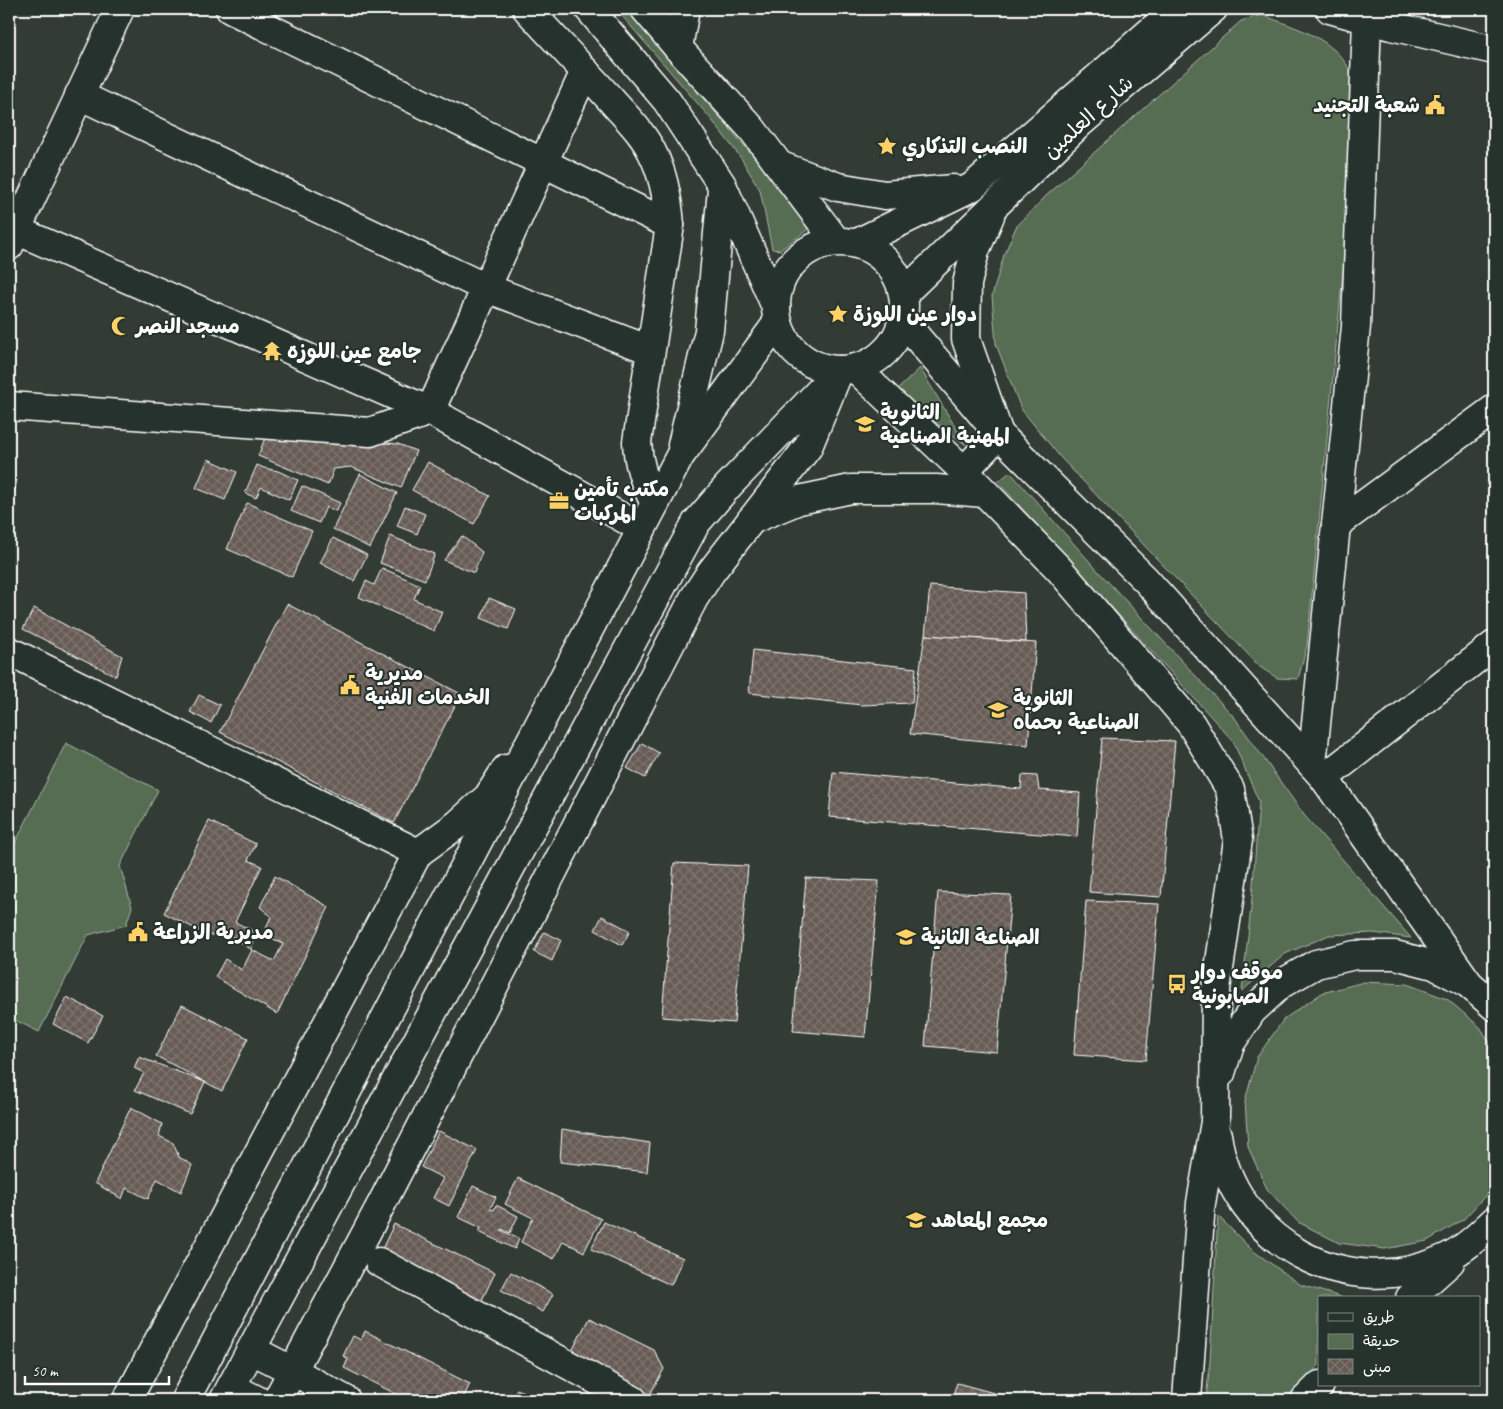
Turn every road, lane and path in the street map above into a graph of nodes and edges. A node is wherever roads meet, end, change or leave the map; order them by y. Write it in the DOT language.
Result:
graph roads {
  1 [pos="120,9"];
  2 [pos="230,9"];
  3 [pos="526,9"];
  4 [pos="589,9"];
  5 [pos="645,9"];
  6 [pos="685,9"];
  7 [pos="1176,9"];
  8 [pos="1212,9"];
  9 [pos="1330,9"];
  10 [pos="1389,18"];
  11 [pos="678,48"];
  12 [pos="1494,50"];
  13 [pos="585,71"];
  14 [pos="79,95"];
  15 [pos="544,163"];
  16 [pos="780,166"];
  17 [pos="722,185"];
  18 [pos="972,186"];
  19 [pos="994,205"];
  20 [pos="670,225"];
  21 [pos="11,234"];
  22 [pos="847,242"];
  23 [pos="486,288"];
  24 [pos="904,294"];
  25 [pos="777,314"];
  26 [pos="903,321"];
  27 [pos="650,350"];
  28 [pos="847,369"];
  29 [pos="9,406"];
  30 [pos="1494,409"];
  31 [pos="430,411"];
  32 [pos="999,434"];
  33 [pos="680,456"];
  34 [pos="964,471"];
  35 [pos="985,493"];
  36 [pos="655,503"];
  37 [pos="751,520"];
  38 [pos="1336,526"];
  39 [pos="641,528"];
  40 [pos="1493,648"];
  41 [pos="9,651"];
  42 [pos="550,704"];
  43 [pos="1318,771"];
  44 [pos="418,854"];
  45 [pos="1469,984"];
  46 [pos="1494,1006"];
  47 [pos="1215,1122"];
  48 [pos="1494,1221"];
  49 [pos="1473,1241"];
  50 [pos="379,1262"];
  51 [pos="1412,1296"];
  52 [pos="252,1350"];
  53 [pos="293,1370"];
  54 [pos="1319,1386"];
  55 [pos="228,1393"];
  56 [pos="127,1400"];
  57 [pos="185,1400"];
  58 [pos="257,1400"];
  59 [pos="277,1400"];
  60 [pos="346,1400"];
  61 [pos="634,1400"];
  62 [pos="1187,1400"];
  63 [pos="1305,1400"];
  1 -- 14 [label="main road"];
  2 -- 15 [label="main road"];
  3 -- 13 [label="main road"];
  4 -- 17 [label="main road"];
  5 -- 11 [label="main road"];
  6 -- 11 [label="main road"];
  7 -- 18 [label="main road, شارع العلمين"];
  8 -- 19 [label="main road, شارع العلمين"];
  9 -- 10 [label="main road"];
  10 -- 12 [label="main road"];
  10 -- 38 [label="main road"];
  11 -- 16 [label="main road"];
  13 -- 15 [label="main road"];
  13 -- 20 [label="main road"];
  14 -- 21 [label="main road"];
  14 -- 23 [label="main road"];
  15 -- 20 [label="main road"];
  15 -- 23 [label="main road"];
  16 -- 18 [label="main road"];
  16 -- 22 [label="main road"];
  17 -- 25 [label="main road"];
  17 -- 33 [label="main road"];
  18 -- 22 [label="main road, شارع العلمين"];
  19 -- 24 [label="main road, شارع العلمين"];
  19 -- 32 [label="main road"];
  20 -- 27 [label="main road"];
  21 -- 31 [label="main road"];
  22 -- 24 [label="main road"];
  22 -- 25 [label="main road"];
  23 -- 27 [label="main road"];
  23 -- 31 [label="main road"];
  24 -- 26 [label="main road"];
  25 -- 28 [label="main road"];
  25 -- 33 [label="main road"];
  26 -- 28 [label="main road"];
  26 -- 32 [label="main road"];
  27 -- 36 [label="main road"];
  28 -- 34 [label="main road"];
  28 -- 37 [label="main road"];
  28 -- 52 [label="main road"];
  29 -- 31 [label="main road"];
  30 -- 38 [label="main road"];
  31 -- 39 [label="main road"];
  32 -- 34 [label="main road"];
  32 -- 43 [label="main road"];
  33 -- 36 [label="main road"];
  34 -- 35 [label="main road"];
  35 -- 37 [label="main road"];
  35 -- 47 [label="main road"];
  36 -- 39 [label="main road"];
  37 -- 53 [label="main road"];
  38 -- 43 [label="main road"];
  39 -- 42 [label="main road"];
  40 -- 43 [label="main road"];
  41 -- 44 [label="main road"];
  42 -- 44 [label="main road"];
  42 -- 57 [label="main road"];
  43 -- 45 [label="main road"];
  44 -- 56 [label="main road"];
  45 -- 46 [label="main road"];
  45 -- 47 [label="main road"];
  47 -- 49 [label="main road"];
  47 -- 62 [label="main road"];
  48 -- 49 [label="main road"];
  49 -- 51 [label="main road"];
  50 -- 61 [label="main road"];
  52 -- 53 [label="main road"];
  52 -- 55 [label="main road"];
  53 -- 59 [label="main road"];
  53 -- 60 [label="main road"];
  54 -- 63 [label="main road"];
  55 -- 58 [label="main road"];
}
